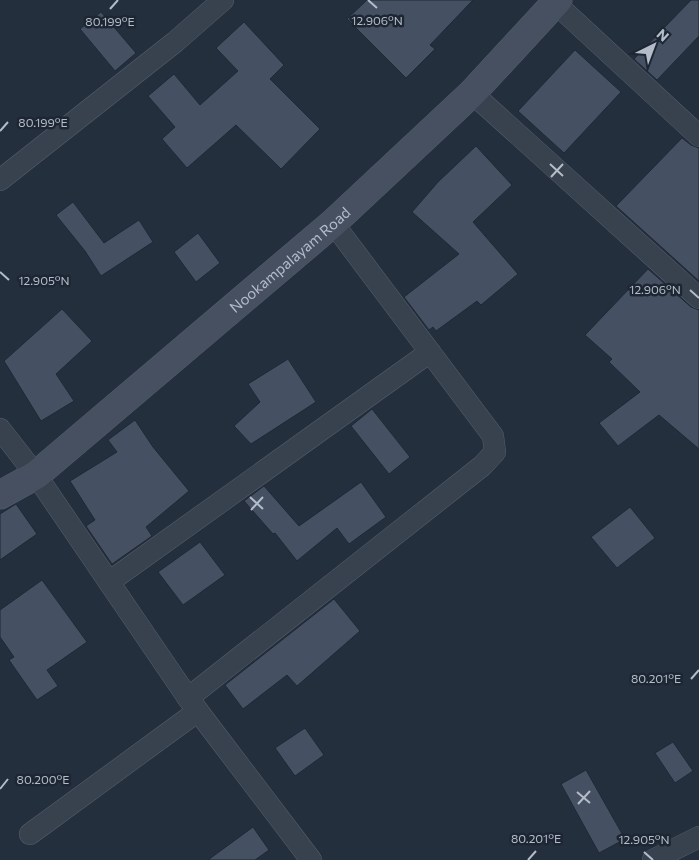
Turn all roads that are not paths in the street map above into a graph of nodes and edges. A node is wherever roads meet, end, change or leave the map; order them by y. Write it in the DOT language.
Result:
graph roads {
  1 [pos="224,0"];
  2 [pos="557,1"];
  3 [pos="472,93"];
  4 [pos="699,136"];
  5 [pos="0,180"];
  6 [pos="333,223"];
  7 [pos="699,298"];
  8 [pos="430,352"];
  9 [pos="0,429"];
  10 [pos="36,475"];
  11 [pos="0,495"];
  12 [pos="109,582"];
  13 [pos="193,705"];
  14 [pos="30,834"];
  15 [pos="699,837"];
  16 [pos="311,860"];
  17 [pos="653,860"];
  1 -- 5 [label="street"];
  2 -- 3 [label="street, Nookampalayam Road"];
  2 -- 4 [label="street"];
  3 -- 6 [label="street, Nookampalayam Road"];
  3 -- 7 [label="street"];
  6 -- 8 [label="street"];
  6 -- 10 [label="street, Nookampalayam Road"];
  8 -- 12 [label="street"];
  8 -- 13 [label="street"];
  9 -- 10 [label="street"];
  10 -- 11 [label="street, Nookampalayam Road"];
  10 -- 12 [label="street"];
  12 -- 13 [label="street"];
  13 -- 14 [label="street"];
  13 -- 16 [label="street"];
  15 -- 17 [label="street"];
}
